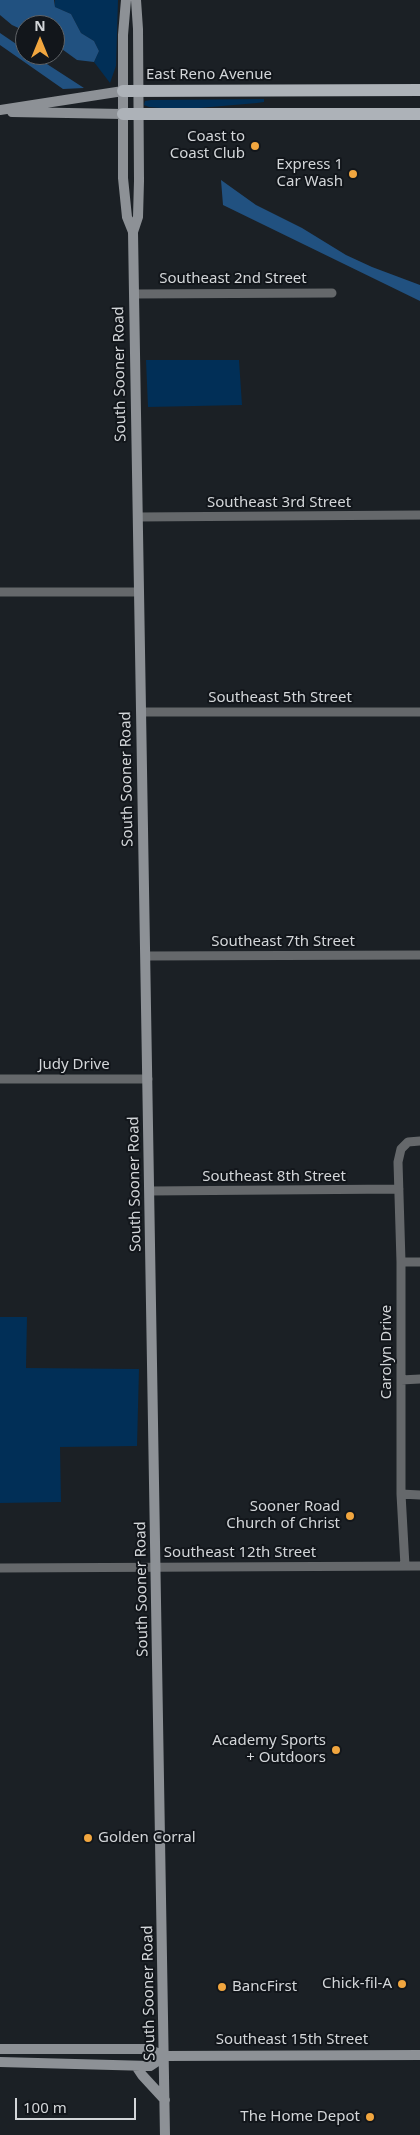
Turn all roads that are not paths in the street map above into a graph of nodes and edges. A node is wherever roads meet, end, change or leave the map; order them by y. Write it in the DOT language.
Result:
graph roads {
  1 [pos="126,0"];
  2 [pos="136,0"];
  3 [pos="420,90"];
  4 [pos="123,91"];
  5 [pos="139,91"];
  6 [pos="273,91"];
  7 [pos="0,111"];
  8 [pos="280,113"];
  9 [pos="123,114"];
  10 [pos="139,114"];
  11 [pos="420,114"];
  12 [pos="133,232"];
  13 [pos="332,292"];
  14 [pos="134,294"];
  15 [pos="420,515"];
  16 [pos="138,518"];
  17 [pos="0,592"];
  18 [pos="139,592"];
  19 [pos="141,712"];
  20 [pos="420,712"];
  21 [pos="420,955"];
  22 [pos="146,956"];
  23 [pos="0,1079"];
  24 [pos="148,1079"];
  25 [pos="420,1141"];
  26 [pos="399,1189"];
  27 [pos="150,1191"];
  28 [pos="401,1262"];
  29 [pos="420,1262"];
  30 [pos="401,1380"];
  31 [pos="420,1380"];
  32 [pos="401,1494"];
  33 [pos="420,1494"];
  34 [pos="405,1566"];
  35 [pos="420,1566"];
  36 [pos="156,1567"];
  37 [pos="0,1568"];
  38 [pos="0,2049"];
  39 [pos="420,2054"];
  40 [pos="165,2056"];
  41 [pos="0,2062"];
  42 [pos="136,2066"];
  43 [pos="165,2100"];
  44 [pos="165,2135"];
  1 -- 4 [label="main road, South Sooner Road"];
  2 -- 5 [label="main road, South Sooner Road"];
  3 -- 6 [label="main road, East Reno Avenue"];
  4 -- 5 [label="main road, East Reno Avenue"];
  4 -- 7 [label="main road, East Reno Avenue"];
  4 -- 9 [label="main road, South Sooner Road"];
  5 -- 6 [label="main road, East Reno Avenue"];
  5 -- 10 [label="main road, South Sooner Road"];
  6 -- 8 [label="main road"];
  7 -- 9 [label="main road, East Reno Avenue"];
  8 -- 10 [label="main road, East Reno Avenue"];
  8 -- 11 [label="main road, East Reno Avenue"];
  9 -- 10 [label="main road, East Reno Avenue"];
  9 -- 12 [label="main road, South Sooner Road"];
  10 -- 12 [label="main road, South Sooner Road"];
  12 -- 14 [label="main road, South Sooner Road"];
  13 -- 14 [label="street, Southeast 2nd Street"];
  14 -- 16 [label="main road, South Sooner Road"];
  15 -- 16 [label="street, Southeast 3rd Street"];
  16 -- 18 [label="main road, South Sooner Road"];
  17 -- 18 [label="street"];
  18 -- 19 [label="main road, South Sooner Road"];
  19 -- 20 [label="street, Southeast 5th Street"];
  19 -- 22 [label="main road, South Sooner Road"];
  21 -- 22 [label="street, Southeast 7th Street"];
  22 -- 24 [label="main road, South Sooner Road"];
  23 -- 24 [label="street, Judy Drive"];
  24 -- 27 [label="main road, South Sooner Road"];
  25 -- 26 [label="street, Carolyn Drive"];
  26 -- 27 [label="street, Southeast 8th Street"];
  26 -- 28 [label="street, Carolyn Drive"];
  27 -- 36 [label="main road, South Sooner Road"];
  28 -- 29 [label="street"];
  28 -- 30 [label="street, Carolyn Drive"];
  30 -- 31 [label="street"];
  30 -- 32 [label="street, Carolyn Drive"];
  32 -- 33 [label="street"];
  32 -- 34 [label="street, Carolyn Drive"];
  34 -- 35 [label="street, Southeast 12th Street"];
  34 -- 36 [label="street, Southeast 12th Street"];
  36 -- 37 [label="street, Southeast 12th Street"];
  36 -- 40 [label="main road, South Sooner Road"];
  38 -- 40 [label="main road, Southeast 15th Street"];
  39 -- 40 [label="main road, Southeast 15th Street"];
  40 -- 42 [label="main road, Southeast 15th Street"];
  40 -- 43 [label="main road, South Sooner Road"];
  41 -- 42 [label="main road, Southeast 15th Street"];
  42 -- 43 [label="main road"];
  43 -- 44 [label="main road, South Sooner Road"];
}
